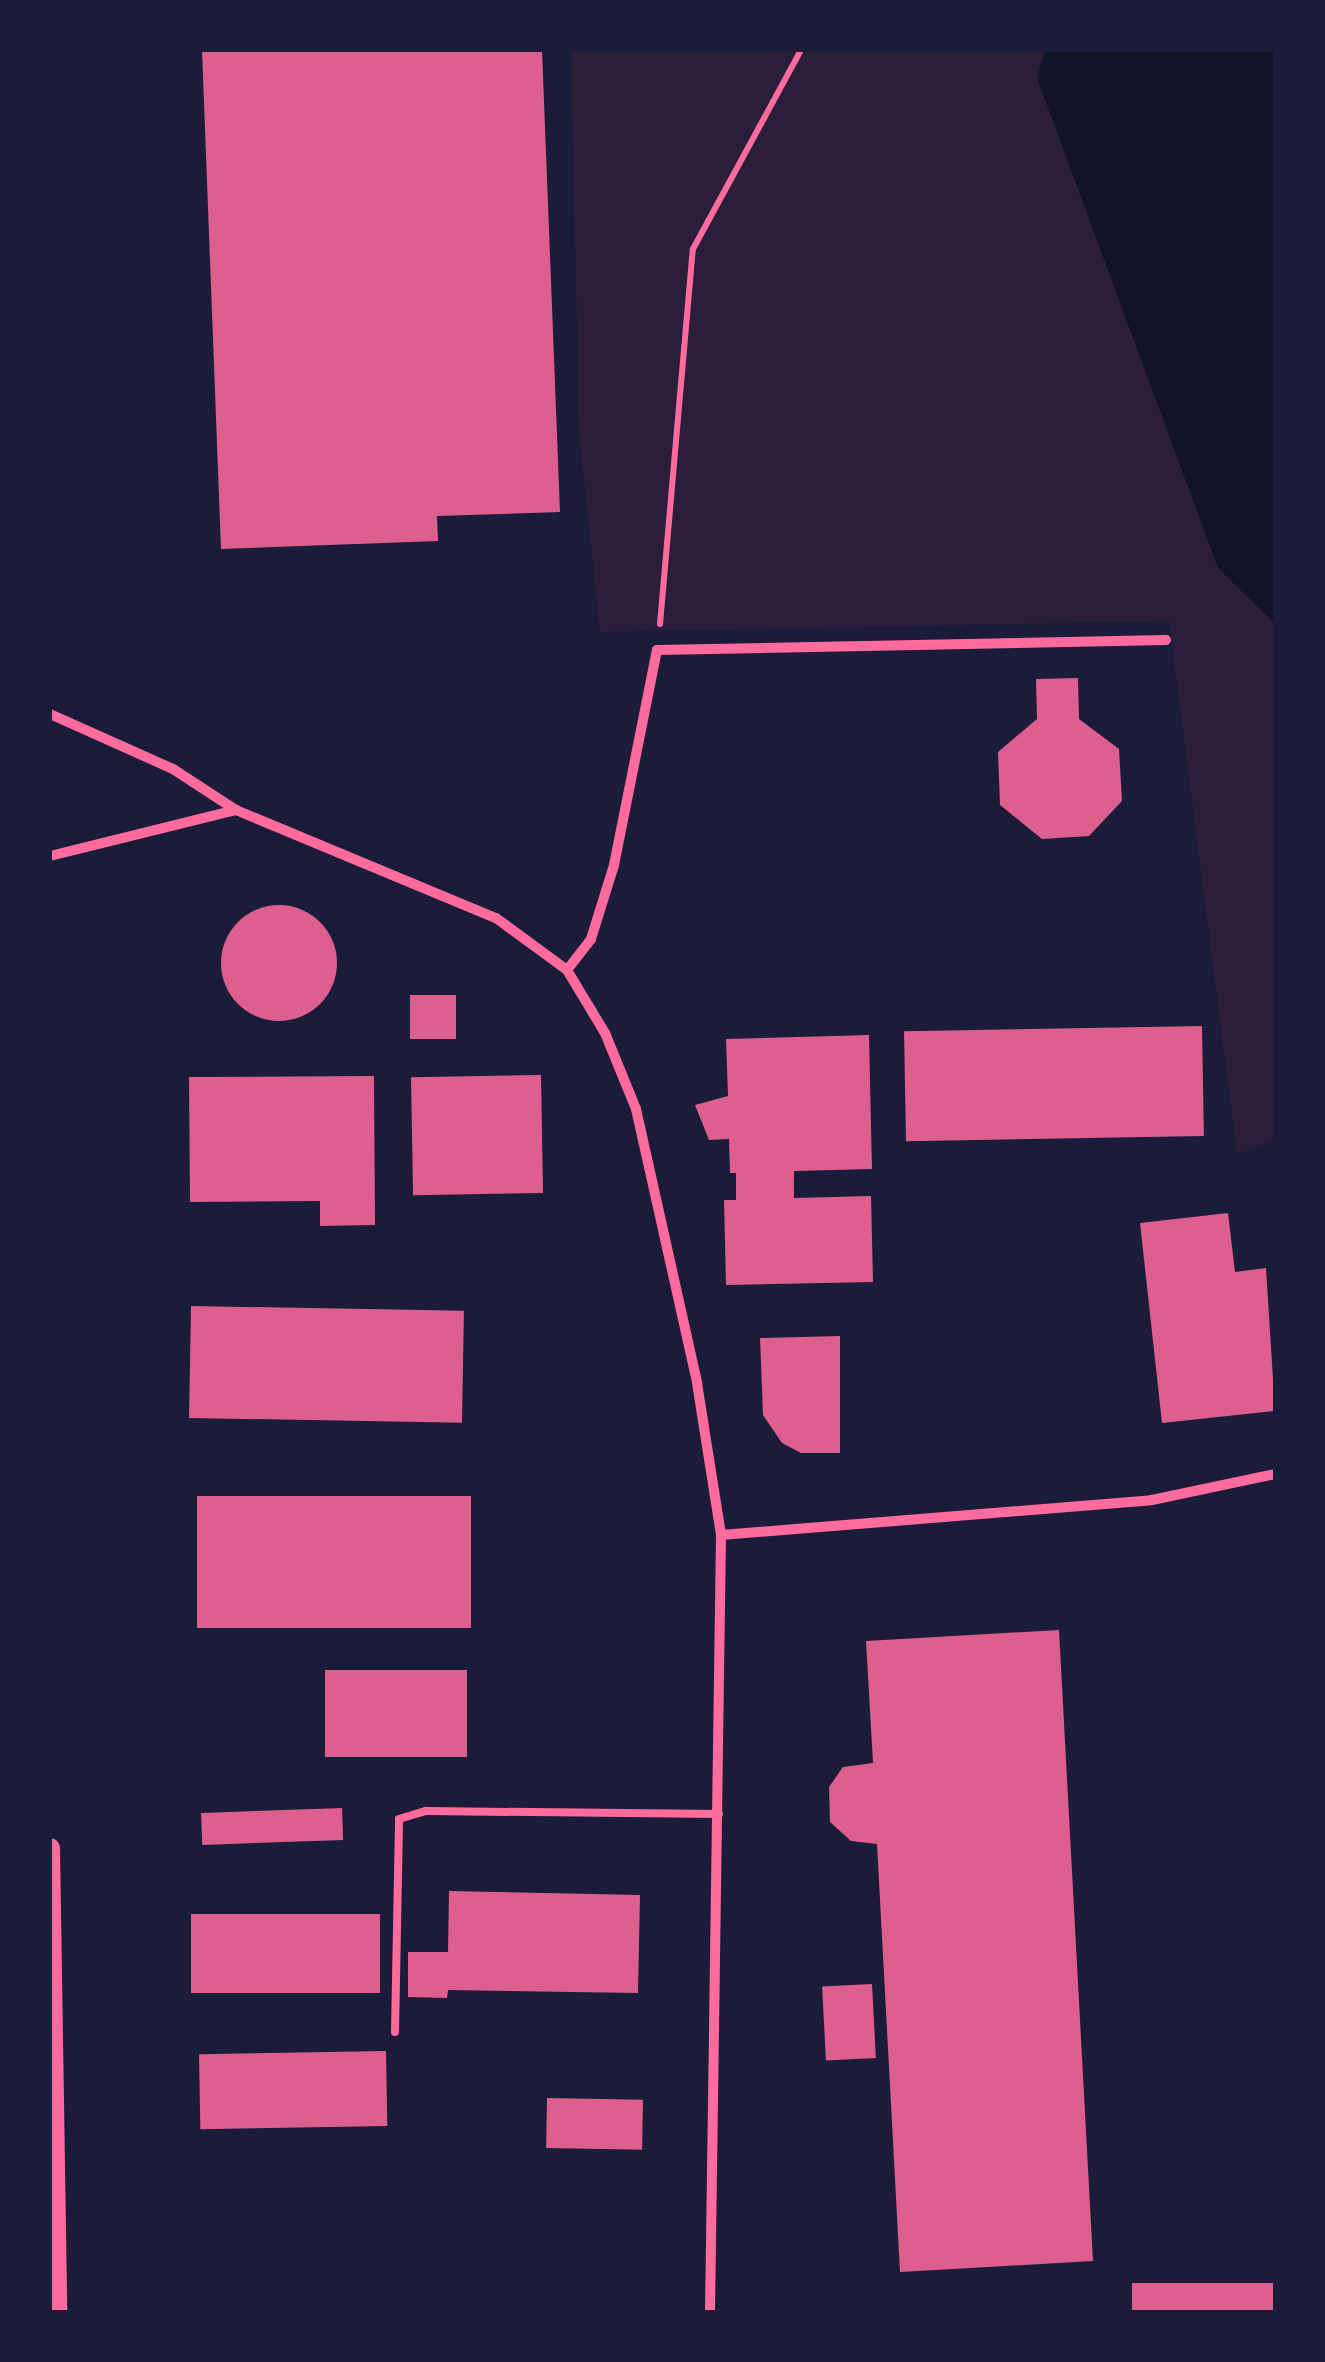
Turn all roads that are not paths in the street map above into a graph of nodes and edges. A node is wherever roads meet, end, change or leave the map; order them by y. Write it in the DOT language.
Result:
graph roads {
  1 [pos="1166,640"];
  2 [pos="50,714"];
  3 [pos="236,810"];
  4 [pos="50,856"];
  5 [pos="567,970"];
  6 [pos="1275,1474"];
  7 [pos="721,1535"];
  8 [pos="720,1814"];
  9 [pos="50,1848"];
  10 [pos="395,2032"];
  11 [pos="57,2312"];
  12 [pos="710,2312"];
  1 -- 5 [label="street"];
  2 -- 3 [label="street"];
  3 -- 4 [label="street"];
  3 -- 5 [label="street"];
  5 -- 7 [label="street"];
  6 -- 7 [label="street"];
  7 -- 8 [label="street"];
  8 -- 10 [label="lane"];
  8 -- 12 [label="street"];
  9 -- 11 [label="main road"];
}
